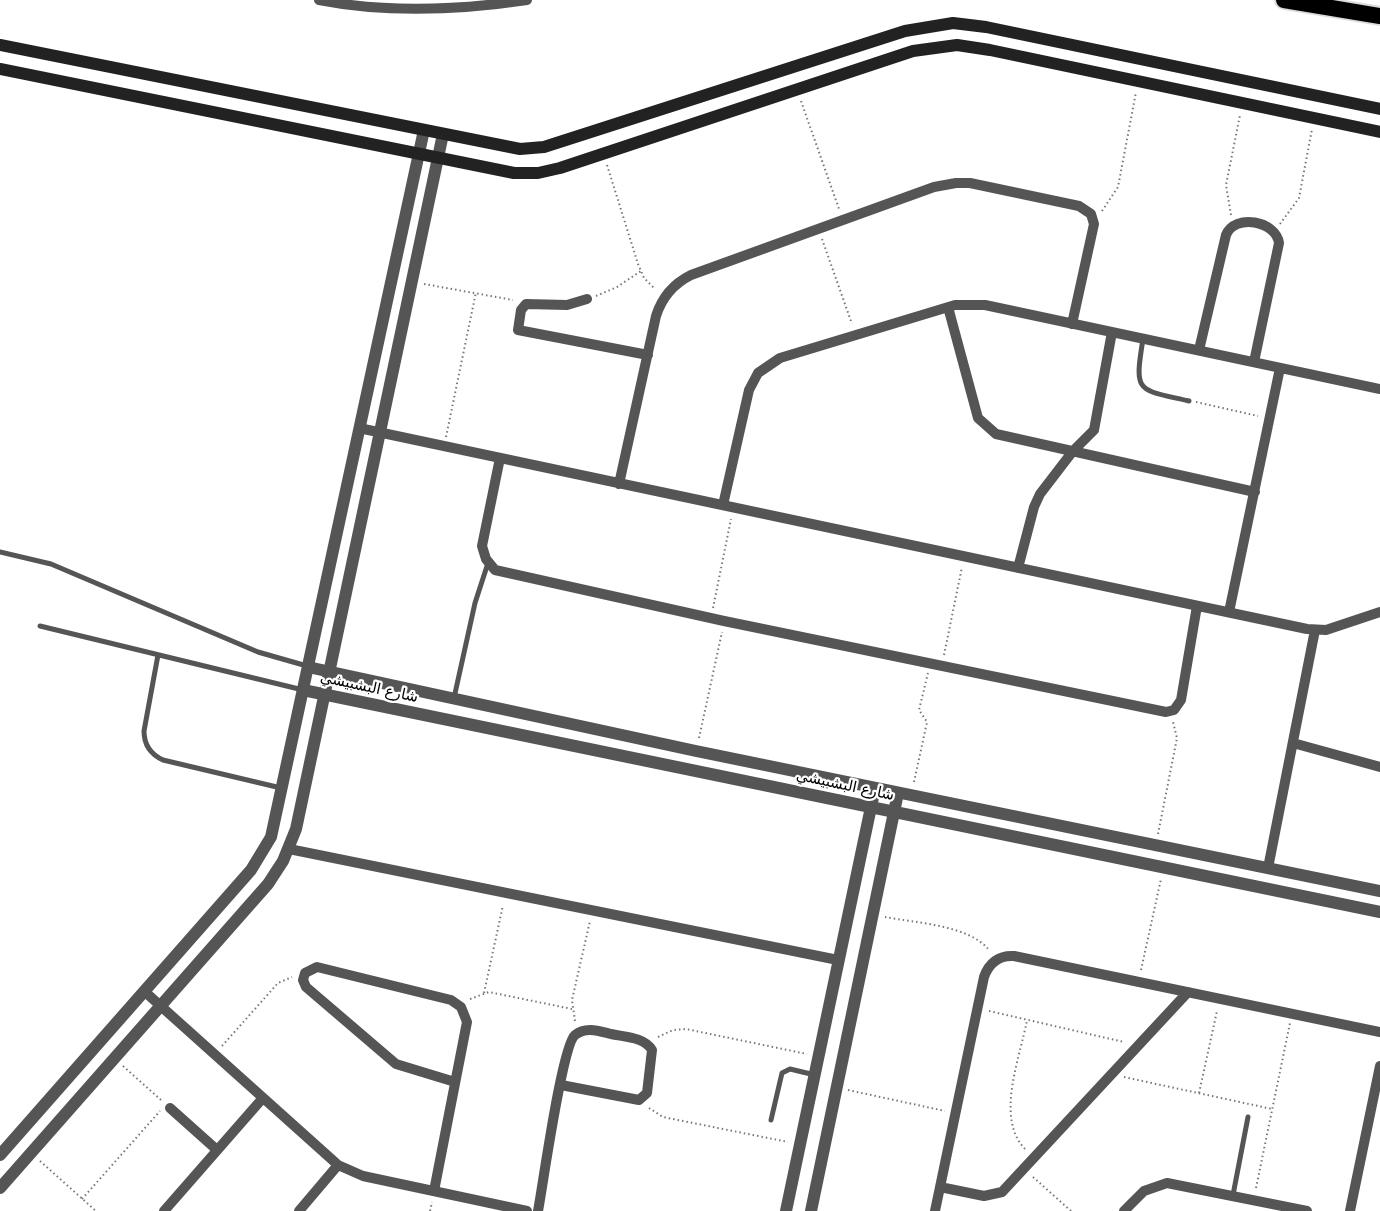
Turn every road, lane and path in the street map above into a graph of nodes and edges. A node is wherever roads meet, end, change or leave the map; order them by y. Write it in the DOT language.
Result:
graph roads {
  1 [pos="319,0"];
  2 [pos="527,0"];
  3 [pos="1284,0"];
  4 [pos="1380,16"];
  5 [pos="0,45"];
  6 [pos="0,69"];
  7 [pos="1138,81"];
  8 [pos="797,89"];
  9 [pos="1242,104"];
  10 [pos="1380,109"];
  11 [pos="1314,118"];
  12 [pos="424,130"];
  13 [pos="1380,132"];
  14 [pos="443,134"];
  15 [pos="603,153"];
  16 [pos="418,154"];
  17 [pos="438,158"];
  18 [pos="1093,219"];
  19 [pos="843,220"];
  20 [pos="1235,223"];
  21 [pos="819,229"];
  22 [pos="1273,230"];
  23 [pos="641,271"];
  24 [pos="411,282"];
  25 [pos="476,292"];
  26 [pos="665,296"];
  27 [pos="587,299"];
  28 [pos="524,306"];
  29 [pos="948,307"];
  30 [pos="1072,324"];
  31 [pos="1112,332"];
  32 [pos="856,335"];
  33 [pos="1143,339"];
  34 [pos="1199,351"];
  35 [pos="648,355"];
  36 [pos="1254,362"];
  37 [pos="1280,368"];
  38 [pos="1380,389"];
  39 [pos="1189,401"];
  40 [pos="1270,418"];
  41 [pos="359,428"];
  42 [pos="379,433"];
  43 [pos="444,447"];
  44 [pos="1072,451"];
  45 [pos="500,458"];
  46 [pos="619,483"];
  47 [pos="1255,492"];
  48 [pos="728,506"];
  49 [pos="0,552"];
  50 [pos="964,556"];
  51 [pos="488,563"];
  52 [pos="1018,568"];
  53 [pos="1197,606"];
  54 [pos="1229,612"];
  55 [pos="1380,612"];
  56 [pos="711,618"];
  57 [pos="724,621"];
  58 [pos="40,626"];
  59 [pos="1315,630"];
  60 [pos="158,655"];
  61 [pos="930,664"];
  62 [pos="308,666"];
  63 [pos="942,667"];
  64 [pos="329,671"];
  65 [pos="303,690"];
  66 [pos="324,694"];
  67 [pos="454,699"];
  68 [pos="1166,712"];
  69 [pos="450,720"];
  70 [pos="1293,743"];
  71 [pos="696,751"];
  72 [pos="1380,767"];
  73 [pos="282,788"];
  74 [pos="874,788"];
  75 [pos="898,792"];
  76 [pos="911,795"];
  77 [pos="870,807"];
  78 [pos="894,812"];
  79 [pos="1155,845"];
  80 [pos="289,849"];
  81 [pos="1163,867"];
  82 [pos="1268,868"];
  83 [pos="1263,888"];
  84 [pos="1380,891"];
  85 [pos="506,893"];
  86 [pos="592,911"];
  87 [pos="1380,912"];
  88 [pos="873,914"];
  89 [pos="838,960"];
  90 [pos="995,961"];
  91 [pos="303,976"];
  92 [pos="1139,982"];
  93 [pos="144,991"];
  94 [pos="1188,992"];
  95 [pos="484,993"];
  96 [pos="1220,999"];
  97 [pos="160,1006"];
  98 [pos="461,1007"];
  99 [pos="977,1008"];
  100 [pos="573,1009"];
  101 [pos="1292,1014"];
  102 [pos="1027,1020"];
  103 [pos="579,1032"];
  104 [pos="1380,1032"];
  105 [pos="650,1046"];
  106 [pos="1138,1046"];
  107 [pos="214,1055"];
  108 [pos="818,1057"];
  109 [pos="114,1058"];
  110 [pos="1380,1066"];
  111 [pos="1112,1074"];
  112 [pos="814,1075"];
  113 [pos="455,1082"];
  114 [pos="561,1085"];
  115 [pos="837,1088"];
  116 [pos="1199,1093"];
  117 [pos="642,1098"];
  118 [pos="262,1099"];
  119 [pos="170,1108"];
  120 [pos="1272,1109"];
  121 [pos="955,1113"];
  122 [pos="1248,1117"];
  123 [pos="771,1120"];
  124 [pos="800,1145"];
  125 [pos="217,1150"];
  126 [pos="31,1154"];
  127 [pos="0,1155"];
  128 [pos="1036,1156"];
  129 [pos="338,1165"];
  130 [pos="1024,1169"];
  131 [pos="940,1186"];
  132 [pos="0,1188"];
  133 [pos="434,1191"];
  134 [pos="1233,1195"];
  135 [pos="82,1198"];
  136 [pos="1253,1200"];
  137 [pos="96,1211"];
  138 [pos="164,1211"];
  139 [pos="299,1211"];
  140 [pos="526,1211"];
  141 [pos="538,1211"];
  142 [pos="786,1211"];
  143 [pos="811,1211"];
  144 [pos="935,1211"];
  145 [pos="1071,1211"];
  146 [pos="1124,1211"];
  147 [pos="1307,1211"];
  148 [pos="1350,1211"];
  1 -- 2 [label="street"];
  3 -- 4 [label="highway"];
  5 -- 12 [label="main road"];
  6 -- 16 [label="main road"];
  7 -- 8 [label="main road"];
  7 -- 9 [label="main road"];
  7 -- 18 [label="path"];
  8 -- 15 [label="main road"];
  8 -- 19 [label="path"];
  9 -- 11 [label="main road"];
  9 -- 20 [label="path"];
  10 -- 14 [label="main road"];
  11 -- 13 [label="main road"];
  11 -- 22 [label="path"];
  12 -- 14 [label="main road"];
  12 -- 16 [label="street"];
  14 -- 17 [label="street"];
  15 -- 17 [label="main road"];
  15 -- 23 [label="path"];
  16 -- 17 [label="main road"];
  16 -- 41 [label="street"];
  17 -- 24 [label="street"];
  18 -- 19 [label="street"];
  18 -- 30 [label="street"];
  19 -- 21 [label="street"];
  20 -- 22 [label="street"];
  20 -- 34 [label="street"];
  21 -- 26 [label="street"];
  21 -- 32 [label="path"];
  22 -- 36 [label="street"];
  23 -- 26 [label="path"];
  23 -- 27 [label="path"];
  24 -- 25 [label="path"];
  24 -- 42 [label="street"];
  25 -- 28 [label="path"];
  25 -- 43 [label="path"];
  26 -- 35 [label="street"];
  27 -- 28 [label="street"];
  28 -- 35 [label="street"];
  29 -- 30 [label="street"];
  29 -- 32 [label="street"];
  29 -- 44 [label="street"];
  30 -- 31 [label="street"];
  31 -- 33 [label="street"];
  31 -- 44 [label="street"];
  32 -- 48 [label="street"];
  33 -- 34 [label="street"];
  33 -- 39 [label="lane"];
  34 -- 36 [label="street"];
  35 -- 46 [label="street"];
  36 -- 37 [label="street"];
  37 -- 38 [label="street"];
  37 -- 40 [label="street"];
  39 -- 40 [label="path"];
  40 -- 47 [label="street"];
  41 -- 42 [label="street"];
  41 -- 62 [label="street"];
  42 -- 43 [label="street"];
  42 -- 64 [label="street"];
  43 -- 45 [label="street"];
  44 -- 47 [label="street"];
  44 -- 52 [label="street"];
  45 -- 46 [label="street"];
  45 -- 51 [label="street"];
  46 -- 48 [label="street"];
  47 -- 54 [label="street"];
  48 -- 50 [label="street"];
  48 -- 56 [label="path"];
  49 -- 62 [label="lane"];
  50 -- 52 [label="street"];
  50 -- 63 [label="path"];
  51 -- 56 [label="street"];
  51 -- 67 [label="lane"];
  52 -- 53 [label="street"];
  53 -- 54 [label="street"];
  53 -- 68 [label="street"];
  54 -- 59 [label="street"];
  55 -- 59 [label="street"];
  56 -- 57 [label="street"];
  57 -- 61 [label="street"];
  57 -- 71 [label="path"];
  58 -- 60 [label="lane"];
  59 -- 70 [label="street"];
  60 -- 65 [label="lane"];
  60 -- 73 [label="lane"];
  61 -- 63 [label="street"];
  61 -- 76 [label="path"];
  62 -- 64 [label="street, شارع البشبيشي"];
  62 -- 65 [label="street"];
  63 -- 68 [label="street"];
  64 -- 66 [label="street"];
  64 -- 67 [label="street, شارع البشبيشي"];
  65 -- 66 [label="street, شارع البشبيشي"];
  65 -- 73 [label="street"];
  66 -- 69 [label="street, شارع البشبيشي"];
  66 -- 80 [label="street"];
  67 -- 69 [label="street"];
  67 -- 71 [label="street, شارع البشبيشي"];
  68 -- 79 [label="path"];
  69 -- 77 [label="street, شارع البشبيشي"];
  70 -- 72 [label="street"];
  70 -- 82 [label="street"];
  71 -- 74 [label="street, شارع البشبيشي"];
  73 -- 93 [label="street"];
  74 -- 75 [label="street, شارع البشبيشي"];
  74 -- 77 [label="street"];
  75 -- 76 [label="street, شارع البشبيشي"];
  75 -- 78 [label="street"];
  76 -- 79 [label="street, شارع البشبيشي"];
  77 -- 78 [label="street, شارع البشبيشي"];
  77 -- 89 [label="street"];
  78 -- 81 [label="street, شارع البشبيشي"];
  78 -- 88 [label="street"];
  79 -- 82 [label="street, شارع البشبيشي"];
  80 -- 85 [label="street"];
  80 -- 97 [label="street"];
  81 -- 83 [label="street, شارع البشبيشي"];
  81 -- 92 [label="path"];
  82 -- 83 [label="street"];
  82 -- 84 [label="street, شارع البشبيشي"];
  83 -- 87 [label="street, شارع البشبيشي"];
  85 -- 86 [label="street"];
  85 -- 95 [label="path"];
  86 -- 89 [label="street"];
  86 -- 100 [label="path"];
  88 -- 90 [label="path"];
  88 -- 115 [label="street"];
  89 -- 108 [label="street"];
  90 -- 92 [label="street"];
  90 -- 99 [label="street"];
  91 -- 98 [label="street"];
  91 -- 107 [label="path"];
  91 -- 113 [label="street"];
  92 -- 94 [label="street"];
  93 -- 97 [label="street"];
  93 -- 127 [label="street"];
  94 -- 96 [label="street"];
  94 -- 106 [label="street"];
  95 -- 98 [label="path"];
  95 -- 100 [label="path"];
  96 -- 101 [label="street"];
  96 -- 116 [label="path"];
  97 -- 107 [label="street"];
  97 -- 109 [label="street"];
  98 -- 113 [label="street"];
  99 -- 102 [label="path"];
  99 -- 121 [label="street"];
  100 -- 103 [label="path"];
  101 -- 104 [label="street"];
  101 -- 120 [label="path"];
  102 -- 106 [label="path"];
  102 -- 128 [label="path"];
  103 -- 105 [label="street"];
  103 -- 114 [label="street"];
  105 -- 108 [label="path"];
  105 -- 117 [label="street"];
  106 -- 111 [label="street"];
  107 -- 118 [label="street"];
  108 -- 112 [label="street"];
  109 -- 126 [label="street"];
  109 -- 135 [label="path"];
  110 -- 148 [label="street"];
  111 -- 116 [label="path"];
  111 -- 128 [label="street"];
  112 -- 123 [label="lane"];
  112 -- 124 [label="street"];
  113 -- 133 [label="street"];
  114 -- 117 [label="street"];
  114 -- 141 [label="street"];
  115 -- 121 [label="path"];
  115 -- 143 [label="street"];
  116 -- 120 [label="path"];
  117 -- 124 [label="path"];
  118 -- 125 [label="street"];
  118 -- 129 [label="street"];
  119 -- 125 [label="street"];
  120 -- 136 [label="path"];
  121 -- 131 [label="street"];
  122 -- 134 [label="lane"];
  124 -- 142 [label="street"];
  125 -- 138 [label="street"];
  126 -- 132 [label="street"];
  126 -- 135 [label="path"];
  128 -- 130 [label="street"];
  129 -- 133 [label="street"];
  129 -- 139 [label="street"];
  130 -- 131 [label="street"];
  130 -- 145 [label="path"];
  131 -- 144 [label="street"];
  133 -- 140 [label="street"];
  134 -- 136 [label="street"];
  134 -- 146 [label="street"];
  135 -- 137 [label="path"];
  136 -- 147 [label="street"];
}
